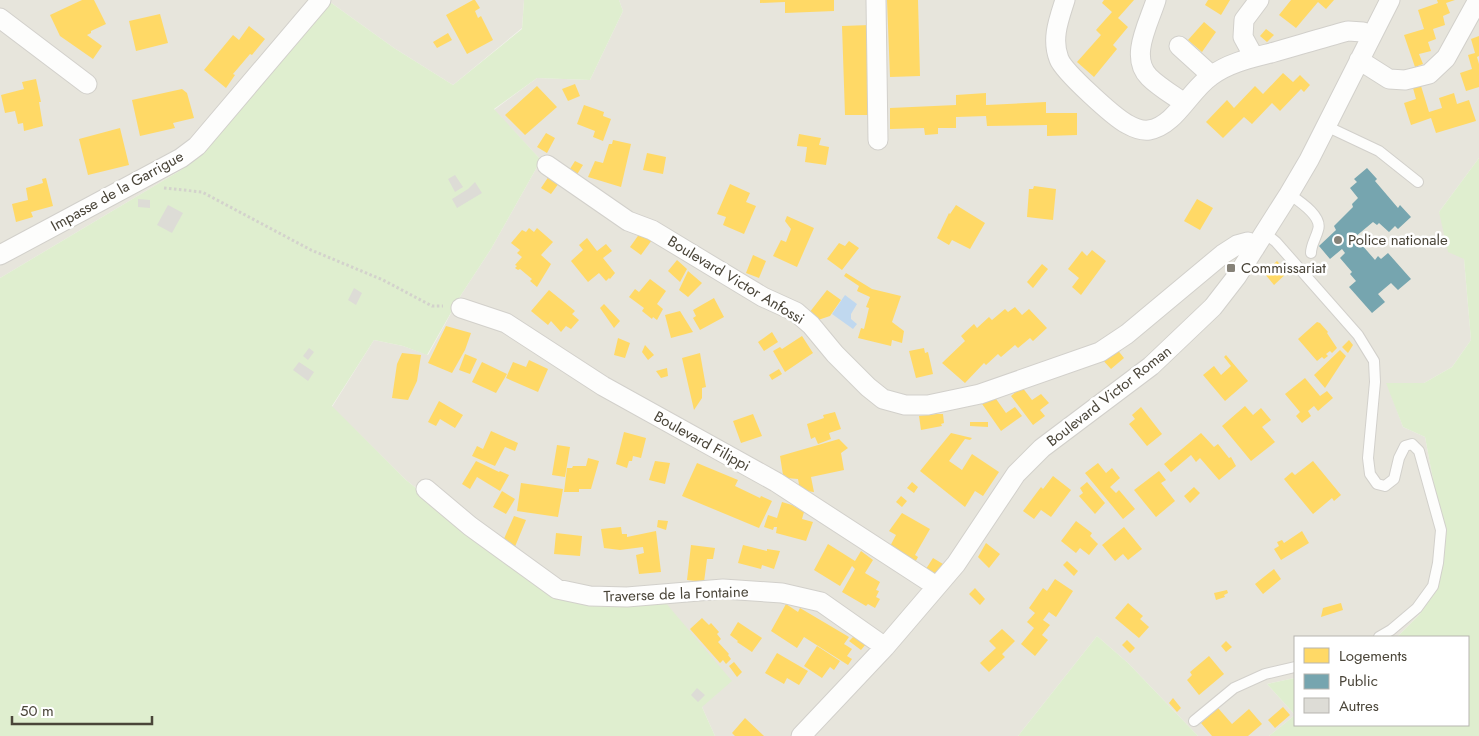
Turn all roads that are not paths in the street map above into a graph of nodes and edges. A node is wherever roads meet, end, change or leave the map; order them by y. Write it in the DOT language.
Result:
graph roads {
  1 [pos="321,0"];
  2 [pos="876,0"];
  3 [pos="1066,0"];
  4 [pos="1156,0"];
  5 [pos="1259,0"];
  6 [pos="1390,0"];
  7 [pos="1478,0"];
  8 [pos="0,18"];
  9 [pos="1372,35"];
  10 [pos="1179,46"];
  11 [pos="1254,57"];
  12 [pos="1359,60"];
  13 [pos="1211,75"];
  14 [pos="87,84"];
  15 [pos="1184,103"];
  16 [pos="1326,126"];
  17 [pos="878,140"];
  18 [pos="547,165"];
  19 [pos="1418,182"];
  20 [pos="1289,194"];
  21 [pos="1260,240"];
  22 [pos="1311,253"];
  23 [pos="0,255"];
  24 [pos="461,308"];
  25 [pos="426,489"];
  26 [pos="936,586"];
  27 [pos="1381,636"];
  28 [pos="884,646"];
  29 [pos="1294,667"];
  30 [pos="1194,721"];
  31 [pos="801,736"];
  1 -- 23 [label="street, Impasse de la Garrigue"];
  2 -- 17 [label="street"];
  3 -- 15 [label="street"];
  4 -- 15 [label="street"];
  5 -- 11 [label="street"];
  6 -- 9 [label="street, Boulevard Victor Roman"];
  7 -- 12 [label="street"];
  8 -- 14 [label="street"];
  9 -- 11 [label="street"];
  9 -- 12 [label="street, Boulevard Victor Roman"];
  10 -- 13 [label="street"];
  11 -- 13 [label="street"];
  12 -- 16 [label="street, Boulevard Victor Roman"];
  13 -- 15 [label="street"];
  16 -- 19 [label="lane"];
  16 -- 20 [label="street, Boulevard Victor Roman"];
  18 -- 21 [label="street, Boulevard Victor Anfossi"];
  20 -- 21 [label="street, Boulevard Victor Roman"];
  20 -- 22 [label="lane"];
  21 -- 26 [label="street, Boulevard Victor Roman"];
  21 -- 27 [label="lane"];
  24 -- 26 [label="street, Boulevard Filippi"];
  25 -- 28 [label="street, Traverse de la Fontaine"];
  26 -- 28 [label="street, Boulevard Victor Roman"];
  28 -- 31 [label="street, Boulevard Victor Roman"];
  29 -- 30 [label="lane"];
}
